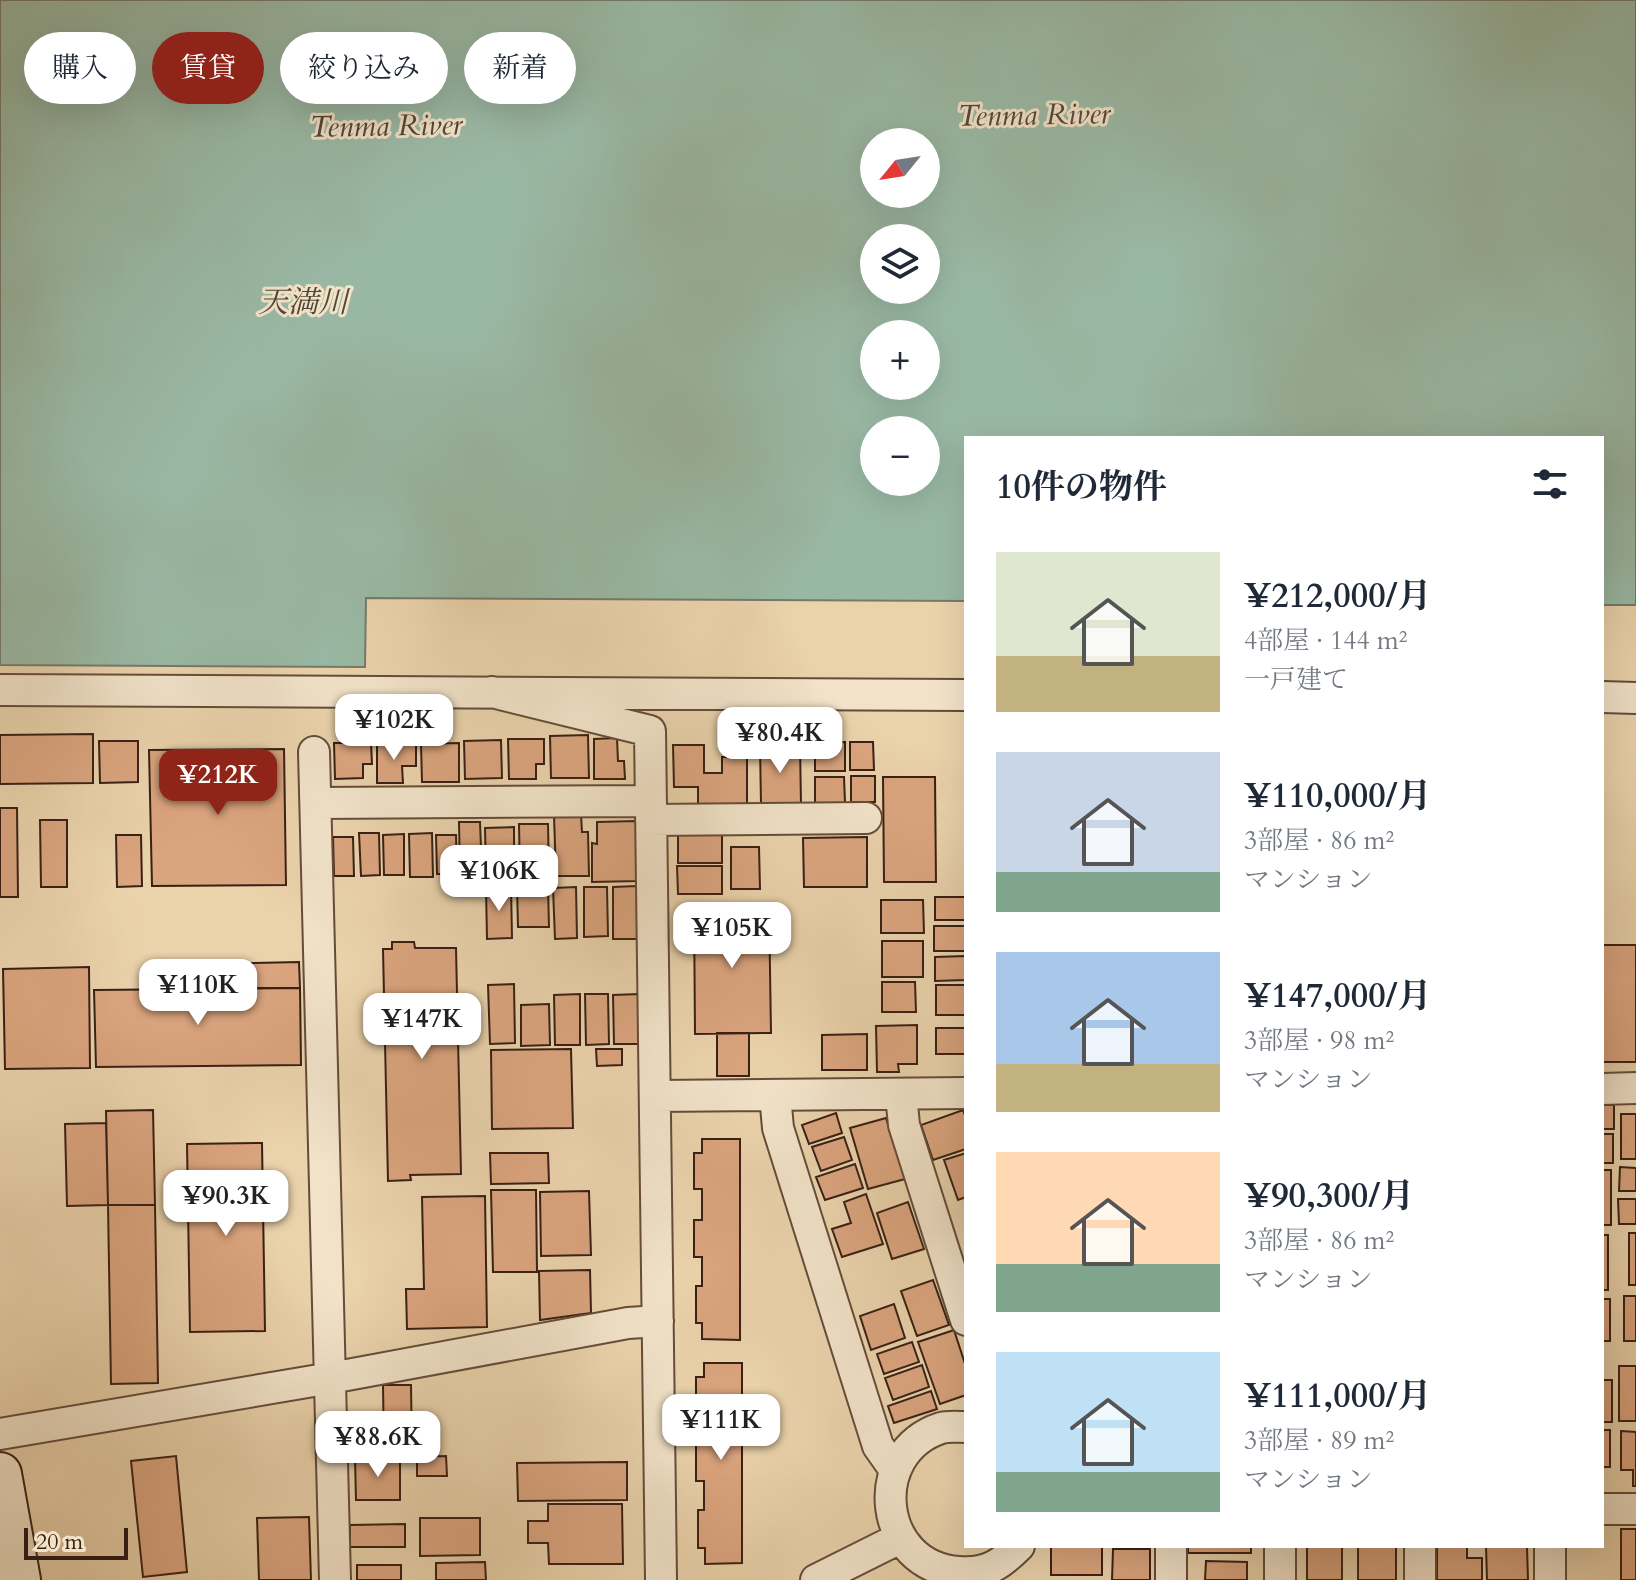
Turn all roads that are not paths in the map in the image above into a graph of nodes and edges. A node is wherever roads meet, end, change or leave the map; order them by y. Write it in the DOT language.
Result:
graph roads {
  1 [pos="0,690"];
  2 [pos="492,692"];
  3 [pos="964,695"];
  4 [pos="1604,697"];
  5 [pos="1636,698"];
  6 [pos="314,752"];
  7 [pos="317,803"];
  8 [pos="651,810"];
  9 [pos="866,818"];
  10 [pos="1636,1088"];
  11 [pos="1604,1089"];
  12 [pos="964,1093"];
  13 [pos="901,1094"];
  14 [pos="775,1095"];
  15 [pos="656,1096"];
  16 [pos="964,1314"];
  17 [pos="658,1321"];
  18 [pos="331,1378"];
  19 [pos="964,1427"];
  20 [pos="0,1434"];
  21 [pos="895,1470"];
  22 [pos="0,1474"];
  23 [pos="1604,1509"];
  24 [pos="1636,1509"];
  25 [pos="900,1538"];
  26 [pos="1171,1548"];
  27 [pos="1280,1548"];
  28 [pos="1420,1548"];
  29 [pos="1550,1548"];
  30 [pos="1011,1564"];
  31 [pos="865,1568"];
  32 [pos="19,1580"];
  33 [pos="335,1580"];
  34 [pos="661,1580"];
  35 [pos="816,1580"];
  36 [pos="1171,1580"];
  37 [pos="1280,1580"];
  38 [pos="1420,1580"];
  39 [pos="1550,1580"];
  1 -- 2 [label="street"];
  2 -- 3 [label="street"];
  2 -- 8 [label="street"];
  4 -- 5 [label="street"];
  6 -- 7 [label="street"];
  7 -- 8 [label="street"];
  7 -- 18 [label="street"];
  8 -- 9 [label="street"];
  8 -- 15 [label="street"];
  10 -- 11 [label="street"];
  12 -- 13 [label="street"];
  13 -- 14 [label="street"];
  13 -- 16 [label="street"];
  14 -- 15 [label="street"];
  14 -- 21 [label="street"];
  15 -- 17 [label="street"];
  17 -- 18 [label="street"];
  17 -- 34 [label="street"];
  18 -- 20 [label="street"];
  18 -- 33 [label="street"];
  19 -- 21 [label="street"];
  21 -- 25 [label="street"];
  22 -- 32 [label="street"];
  23 -- 24 [label="street"];
  25 -- 30 [label="street"];
  25 -- 31 [label="street"];
  26 -- 36 [label="street"];
  27 -- 37 [label="street"];
  28 -- 38 [label="street"];
  29 -- 39 [label="street"];
  31 -- 35 [label="street"];
}
